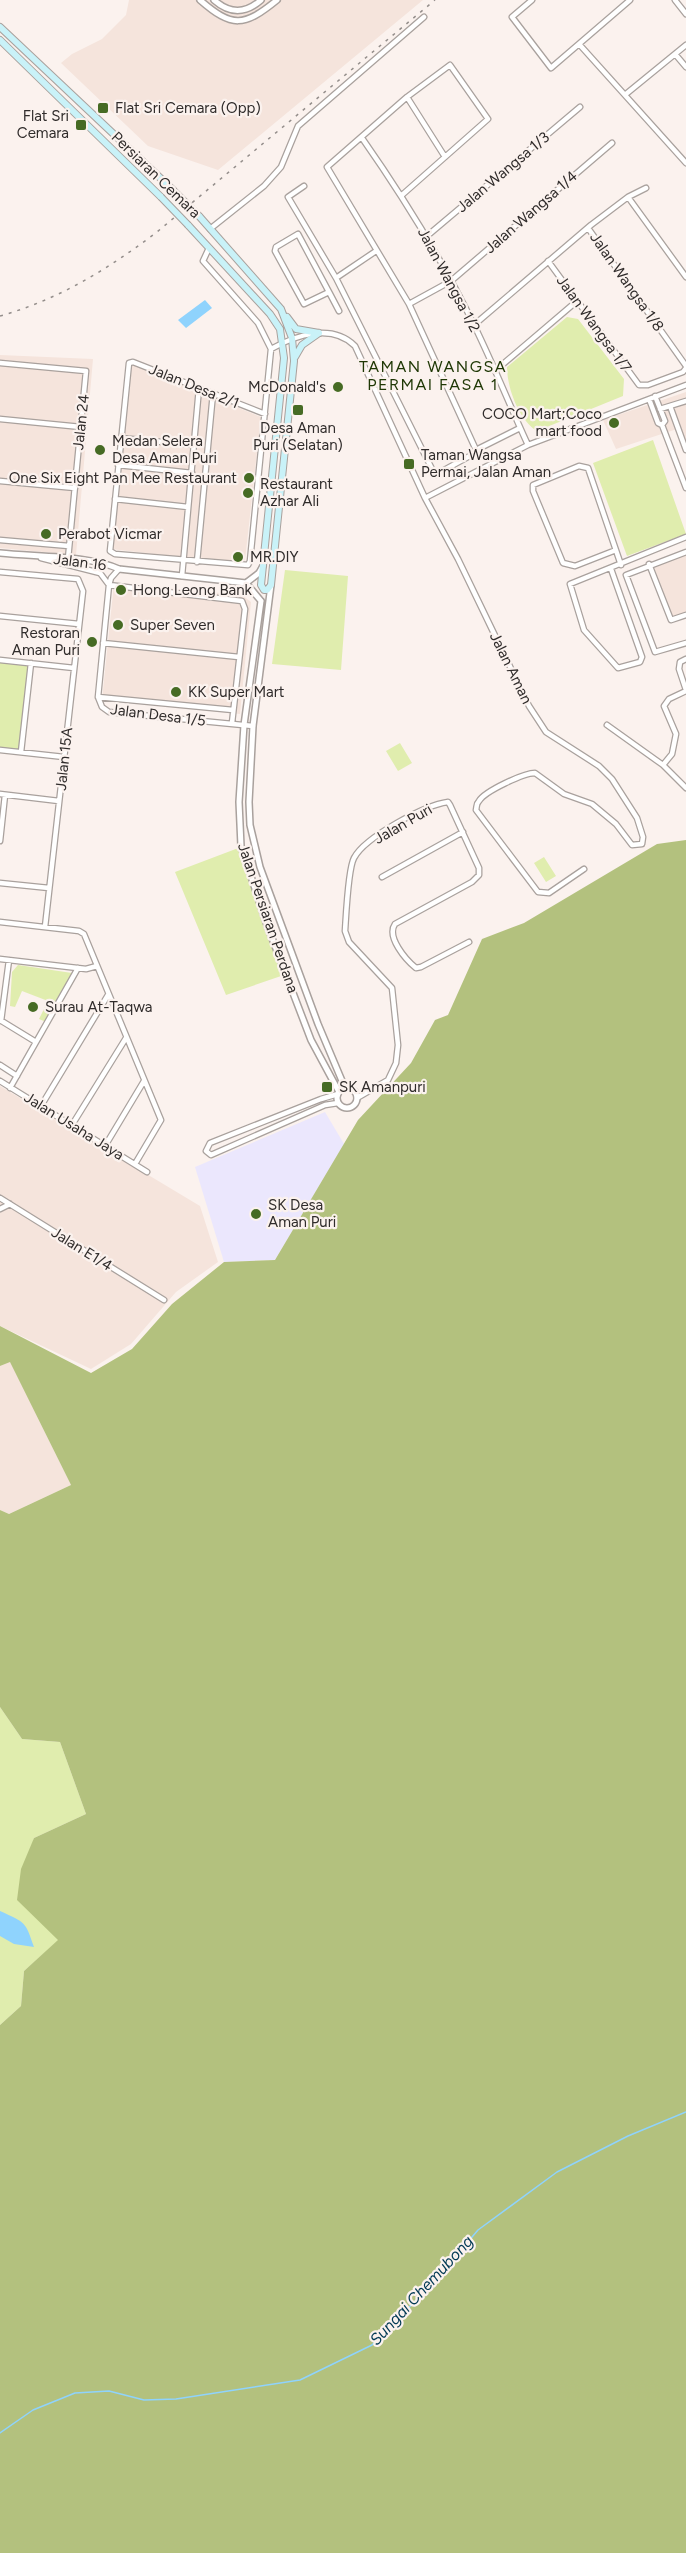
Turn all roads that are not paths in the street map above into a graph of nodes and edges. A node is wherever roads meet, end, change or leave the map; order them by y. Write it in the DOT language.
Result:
graph roads {
  1 [pos="200,0"];
  2 [pos="214,0"];
  3 [pos="261,0"];
  4 [pos="277,0"];
  5 [pos="532,0"];
  6 [pos="630,0"];
  7 [pos="675,0"];
  8 [pos="686,14"];
  9 [pos="424,17"];
  10 [pos="0,27"];
  11 [pos="0,40"];
  12 [pos="579,44"];
  13 [pos="686,45"];
  14 [pos="675,54"];
  15 [pos="686,67"];
  16 [pos="626,94"];
  17 [pos="407,97"];
  18 [pos="580,107"];
  19 [pos="362,138"];
  20 [pos="612,143"];
  21 [pos="445,157"];
  22 [pos="686,163"];
  23 [pos="304,186"];
  24 [pos="646,188"];
  25 [pos="402,195"];
  26 [pos="628,197"];
  27 [pos="588,228"];
  28 [pos="210,229"];
  29 [pos="307,229"];
  30 [pos="298,234"];
  31 [pos="427,236"];
  32 [pos="209,248"];
  33 [pos="374,249"];
  34 [pos="548,261"];
  35 [pos="686,277"];
  36 [pos="336,278"];
  37 [pos="451,281"];
  38 [pos="329,292"];
  39 [pos="577,301"];
  40 [pos="409,304"];
  41 [pos="280,309"];
  42 [pos="339,311"];
  43 [pos="474,325"];
  44 [pos="319,333"];
  45 [pos="292,339"];
  46 [pos="283,343"];
  47 [pos="271,350"];
  48 [pos="294,361"];
  49 [pos="0,363"];
  50 [pos="686,367"];
  51 [pos="496,370"];
  52 [pos="686,386"];
  53 [pos="200,388"];
  54 [pos="213,393"];
  55 [pos="655,396"];
  56 [pos="649,399"];
  57 [pos="686,401"];
  58 [pos="670,406"];
  59 [pos="660,409"];
  60 [pos="265,414"];
  61 [pos="0,419"];
  62 [pos="662,424"];
  63 [pos="81,428"];
  64 [pos="520,428"];
  65 [pos="121,438"];
  66 [pos="194,445"];
  67 [pos="528,445"];
  68 [pos="686,450"];
  69 [pos="477,451"];
  70 [pos="118,465"];
  71 [pos="192,473"];
  72 [pos="0,481"];
  73 [pos="75,488"];
  74 [pos="686,488"];
  75 [pos="425,498"];
  76 [pos="115,499"];
  77 [pos="188,507"];
  78 [pos="686,537"];
  79 [pos="0,540"];
  80 [pos="69,546"];
  81 [pos="616,550"];
  82 [pos="686,552"];
  83 [pos="0,553"];
  84 [pos="41,558"];
  85 [pos="68,559"];
  86 [pos="183,560"];
  87 [pos="197,561"];
  88 [pos="649,564"];
  89 [pos="264,565"];
  90 [pos="621,565"];
  91 [pos="119,569"];
  92 [pos="610,569"];
  93 [pos="0,572"];
  94 [pos="182,576"];
  95 [pos="246,583"];
  96 [pos="109,585"];
  97 [pos="271,585"];
  98 [pos="261,601"];
  99 [pos="269,602"];
  100 [pos="686,615"];
  101 [pos="0,616"];
  102 [pos="79,624"];
  103 [pos="103,643"];
  104 [pos="686,643"];
  105 [pos="239,657"];
  106 [pos="686,659"];
  107 [pos="0,660"];
  108 [pos="31,663"];
  109 [pos="74,668"];
  110 [pos="686,691"];
  111 [pos="98,697"];
  112 [pos="233,710"];
  113 [pos="232,723"];
  114 [pos="244,725"];
  115 [pos="607,725"];
  116 [pos="253,726"];
  117 [pos="0,750"];
  118 [pos="21,752"];
  119 [pos="64,757"];
  120 [pos="663,765"];
  121 [pos="686,788"];
  122 [pos="3,794"];
  123 [pos="59,801"];
  124 [pos="463,832"];
  125 [pos="0,841"];
  126 [pos="584,869"];
  127 [pos="382,877"];
  128 [pos="0,883"];
  129 [pos="49,888"];
  130 [pos="0,922"];
  131 [pos="45,927"];
  132 [pos="469,942"];
  133 [pos="0,959"];
  134 [pos="9,960"];
  135 [pos="97,966"];
  136 [pos="78,968"];
  137 [pos="108,995"];
  138 [pos="1,1020"];
  139 [pos="126,1038"];
  140 [pos="36,1042"];
  141 [pos="0,1065"];
  142 [pos="17,1076"];
  143 [pos="0,1081"];
  144 [pos="144,1081"];
  145 [pos="10,1088"];
  146 [pos="345,1088"];
  147 [pos="338,1093"];
  148 [pos="357,1098"];
  149 [pos="338,1103"];
  150 [pos="41,1106"];
  151 [pos="72,1125"];
  152 [pos="105,1146"];
  153 [pos="135,1164"];
  154 [pos="147,1172"];
  155 [pos="0,1198"];
  156 [pos="10,1204"];
  157 [pos="0,1209"];
  158 [pos="164,1300"];
  1 -- 4 [label="street"];
  2 -- 3 [label="street"];
  5 -- 12 [label="street"];
  6 -- 12 [label="street"];
  7 -- 8 [label="street"];
  9 -- 28 [label="street"];
  10 -- 28 [label="main road, Persiaran Cemara, bridge"];
  11 -- 32 [label="main road, Persiaran Cemara, bridge"];
  12 -- 16 [label="street"];
  13 -- 14 [label="street"];
  14 -- 15 [label="street"];
  14 -- 16 [label="street"];
  16 -- 22 [label="street"];
  17 -- 19 [label="street"];
  17 -- 21 [label="street"];
  17 -- 21 [label="street"];
  18 -- 31 [label="street, Jalan Wangsa 1/3"];
  19 -- 25 [label="street, Jalan Wangsa 1/2"];
  19 -- 33 [label="street"];
  20 -- 37 [label="street, Jalan Wangsa 1/4"];
  21 -- 25 [label="street"];
  23 -- 29 [label="street"];
  24 -- 26 [label="street"];
  25 -- 31 [label="street, Jalan Wangsa 1/2"];
  26 -- 27 [label="street"];
  26 -- 35 [label="street"];
  27 -- 34 [label="street"];
  27 -- 50 [label="street, Jalan Wangsa 1/8"];
  28 -- 41 [label="main road, Persiaran Cemara"];
  29 -- 30 [label="street"];
  29 -- 36 [label="street"];
  30 -- 38 [label="street"];
  30 -- 38 [label="street"];
  31 -- 37 [label="street, Jalan Wangsa 1/2"];
  32 -- 46 [label="main road, Persiaran Cemara"];
  32 -- 47 [label="street"];
  33 -- 36 [label="street"];
  33 -- 40 [label="street"];
  34 -- 39 [label="street, Jalan Wangsa 1/7"];
  34 -- 43 [label="street"];
  36 -- 69 [label="street"];
  37 -- 40 [label="street, Jalan Wangsa 1/4"];
  37 -- 43 [label="street, Jalan Wangsa 1/2"];
  38 -- 42 [label="street"];
  39 -- 50 [label="street, Jalan Wangsa 1/7"];
  39 -- 51 [label="street"];
  40 -- 69 [label="street"];
  41 -- 44 [label="main road"];
  41 -- 45 [label="main road, Persiaran Cemara"];
  43 -- 51 [label="street, Jalan Wangsa 1/2"];
  44 -- 45 [label="street, Jalan Aman"];
  44 -- 48 [label="main road"];
  44 -- 75 [label="street, Jalan Aman"];
  45 -- 46 [label="street, Jalan Aman"];
  45 -- 48 [label="main road, Jalan Persiaran Perdana"];
  46 -- 47 [label="street, Jalan Aman"];
  46 -- 89 [label="main road"];
  47 -- 60 [label="street"];
  48 -- 97 [label="main road, Jalan Persiaran Perdana"];
  49 -- 63 [label="street, Jalan 24"];
  51 -- 64 [label="street, Jalan Wangsa 1/2"];
  52 -- 55 [label="street"];
  53 -- 54 [label="street, Jalan Desa 2/1"];
  53 -- 65 [label="street, Jalan Desa 2/1"];
  53 -- 66 [label="street"];
  54 -- 60 [label="street, Jalan Desa 2/1"];
  54 -- 87 [label="street"];
  55 -- 56 [label="street"];
  55 -- 59 [label="street"];
  56 -- 62 [label="street"];
  56 -- 67 [label="street"];
  57 -- 58 [label="street"];
  58 -- 59 [label="street"];
  58 -- 68 [label="street"];
  59 -- 62 [label="street"];
  60 -- 87 [label="street"];
  61 -- 63 [label="street"];
  62 -- 74 [label="street"];
  63 -- 73 [label="street, Jalan 24"];
  64 -- 67 [label="street, Jalan Wangsa 1/2"];
  64 -- 69 [label="street"];
  65 -- 66 [label="street"];
  65 -- 70 [label="street"];
  66 -- 71 [label="street"];
  67 -- 75 [label="street"];
  70 -- 71 [label="street"];
  70 -- 76 [label="street"];
  71 -- 77 [label="street"];
  72 -- 73 [label="street"];
  73 -- 80 [label="street, Jalan 24"];
  75 -- 126 [label="street, Jalan Aman"];
  76 -- 77 [label="street"];
  76 -- 86 [label="street"];
  77 -- 86 [label="street"];
  78 -- 90 [label="street"];
  79 -- 80 [label="street"];
  80 -- 85 [label="street, Jalan 24"];
  81 -- 81 [label="street"];
  81 -- 90 [label="street"];
  82 -- 88 [label="street"];
  83 -- 84 [label="street, Jalan 16"];
  84 -- 85 [label="street, Jalan 16"];
  84 -- 96 [label="street, Jalan 16"];
  85 -- 91 [label="street, Jalan 16"];
  86 -- 87 [label="street"];
  86 -- 94 [label="street"];
  88 -- 100 [label="street"];
  88 -- 104 [label="street"];
  89 -- 95 [label="street"];
  89 -- 97 [label="main road"];
  90 -- 92 [label="street"];
  91 -- 94 [label="street, Jalan 16"];
  91 -- 96 [label="street, Jalan 16"];
  92 -- 92 [label="street"];
  93 -- 102 [label="street, Jalan 15A"];
  94 -- 95 [label="street, Jalan 16"];
  95 -- 98 [label="street"];
  96 -- 103 [label="street"];
  96 -- 105 [label="street"];
  97 -- 99 [label="street, Jalan Persiaran Perdana"];
  98 -- 99 [label="street"];
  98 -- 114 [label="street, Jalan Persiaran Perdana"];
  99 -- 116 [label="street, Jalan Persiaran Perdana"];
  101 -- 102 [label="street"];
  102 -- 109 [label="street, Jalan 15A"];
  103 -- 105 [label="street"];
  103 -- 111 [label="street"];
  105 -- 112 [label="street"];
  106 -- 110 [label="street"];
  107 -- 108 [label="street"];
  108 -- 109 [label="street"];
  108 -- 118 [label="street"];
  109 -- 119 [label="street, Jalan 15A"];
  110 -- 120 [label="street"];
  111 -- 112 [label="street, Jalan Desa 1/5"];
  111 -- 113 [label="street, Jalan Desa 1/5"];
  112 -- 113 [label="street"];
  113 -- 114 [label="street, Jalan Desa 1/5"];
  114 -- 116 [label="street, Jalan Desa 1/5"];
  114 -- 147 [label="street, Jalan Persiaran Perdana"];
  115 -- 120 [label="street"];
  116 -- 146 [label="street, Jalan Persiaran Perdana"];
  117 -- 118 [label="street"];
  118 -- 119 [label="street"];
  119 -- 123 [label="street, Jalan 15A"];
  120 -- 121 [label="street"];
  122 -- 123 [label="street"];
  122 -- 125 [label="street"];
  123 -- 129 [label="street, Jalan 15A"];
  124 -- 127 [label="street"];
  124 -- 132 [label="street"];
  124 -- 148 [label="street, Jalan Puri"];
  128 -- 129 [label="street"];
  129 -- 131 [label="street, Jalan 15A"];
  130 -- 131 [label="street"];
  131 -- 135 [label="street"];
  133 -- 134 [label="street"];
  134 -- 136 [label="street"];
  134 -- 138 [label="street"];
  135 -- 136 [label="street"];
  135 -- 137 [label="street"];
  136 -- 140 [label="street"];
  137 -- 139 [label="street"];
  137 -- 150 [label="street"];
  138 -- 140 [label="street"];
  139 -- 144 [label="street"];
  139 -- 151 [label="street"];
  140 -- 142 [label="street"];
  141 -- 142 [label="street"];
  142 -- 145 [label="street"];
  143 -- 145 [label="street, Jalan Usaha Jaya"];
  144 -- 152 [label="street"];
  144 -- 153 [label="street"];
  145 -- 150 [label="street, Jalan Usaha Jaya"];
  146 -- 147 [label="street"];
  146 -- 148 [label="street"];
  147 -- 149 [label="street"];
  147 -- 149 [label="street"];
  148 -- 149 [label="street"];
  150 -- 151 [label="street, Jalan Usaha Jaya"];
  151 -- 152 [label="street, Jalan Usaha Jaya"];
  152 -- 153 [label="street, Jalan Usaha Jaya"];
  153 -- 154 [label="street, Jalan Usaha Jaya"];
  155 -- 156 [label="street, Jalan E1/4"];
  156 -- 157 [label="street"];
  156 -- 158 [label="street, Jalan E1/4"];
}
